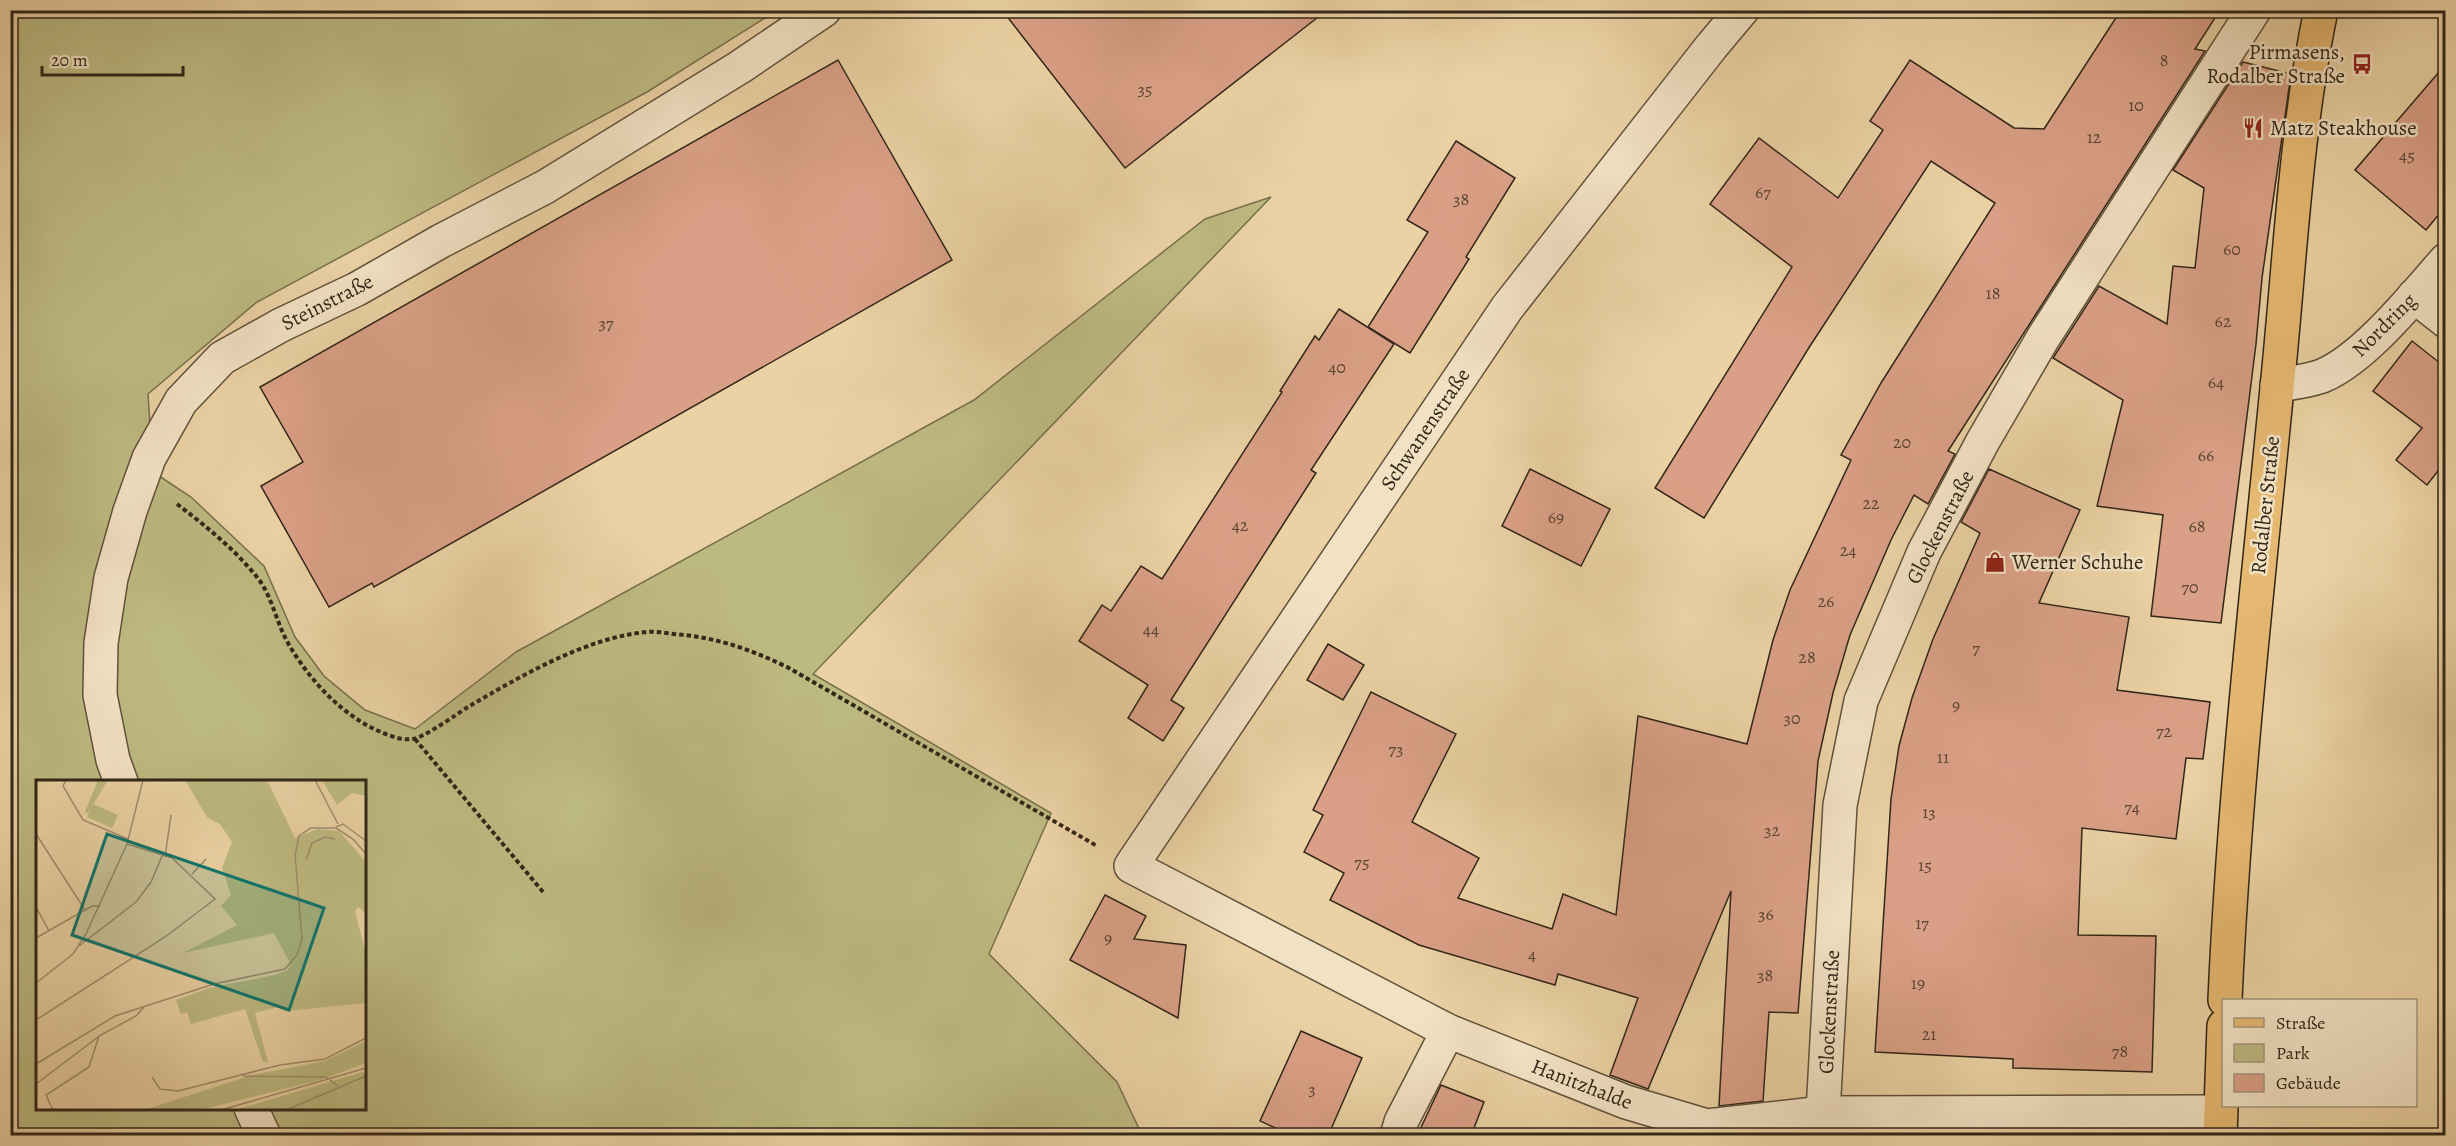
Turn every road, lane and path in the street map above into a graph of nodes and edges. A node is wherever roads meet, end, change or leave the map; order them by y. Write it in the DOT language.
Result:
graph roads {
  1 [pos="824,10"];
  2 [pos="1742,10"];
  3 [pos="2254,10"];
  4 [pos="2321,10"];
  5 [pos="2445,260"];
  6 [pos="2414,296"];
  7 [pos="2445,321"];
  8 [pos="2277,385"];
  9 [pos="143,477"];
  10 [pos="415,739"];
  11 [pos="120,780"];
  12 [pos="1131,866"];
  13 [pos="543,892"];
  14 [pos="2225,999"];
  15 [pos="1448,1031"];
  16 [pos="2222,1059"];
  17 [pos="252,1110"];
  18 [pos="1823,1113"];
  19 [pos="2220,1124"];
  20 [pos="1783,1126"];
  21 [pos="264,1136"];
  22 [pos="1397,1136"];
  1 -- 9 [label="street, Steinstraße"];
  2 -- 12 [label="street, Schwanenstraße"];
  3 -- 18 [label="street, Glockenstraße"];
  4 -- 8 [label="main road, Rodalber Straße"];
  5 -- 6 [label="street, Nordring"];
  6 -- 7 [label="street"];
  6 -- 8 [label="street, Nordring"];
  8 -- 14 [label="main road, Rodalber Straße"];
  9 -- 10 [label="path"];
  9 -- 11 [label="street, Steinstraße"];
  10 -- 12 [label="path"];
  10 -- 13 [label="path"];
  12 -- 15 [label="street, Hanitzhalde"];
  15 -- 20 [label="street, Hanitzhalde"];
  15 -- 22 [label="street"];
  16 -- 19 [label="main road"];
  17 -- 21 [label="street"];
  18 -- 19 [label="street, Hanitzhalde"];
  18 -- 20 [label="street, Hanitzhalde"];
}
